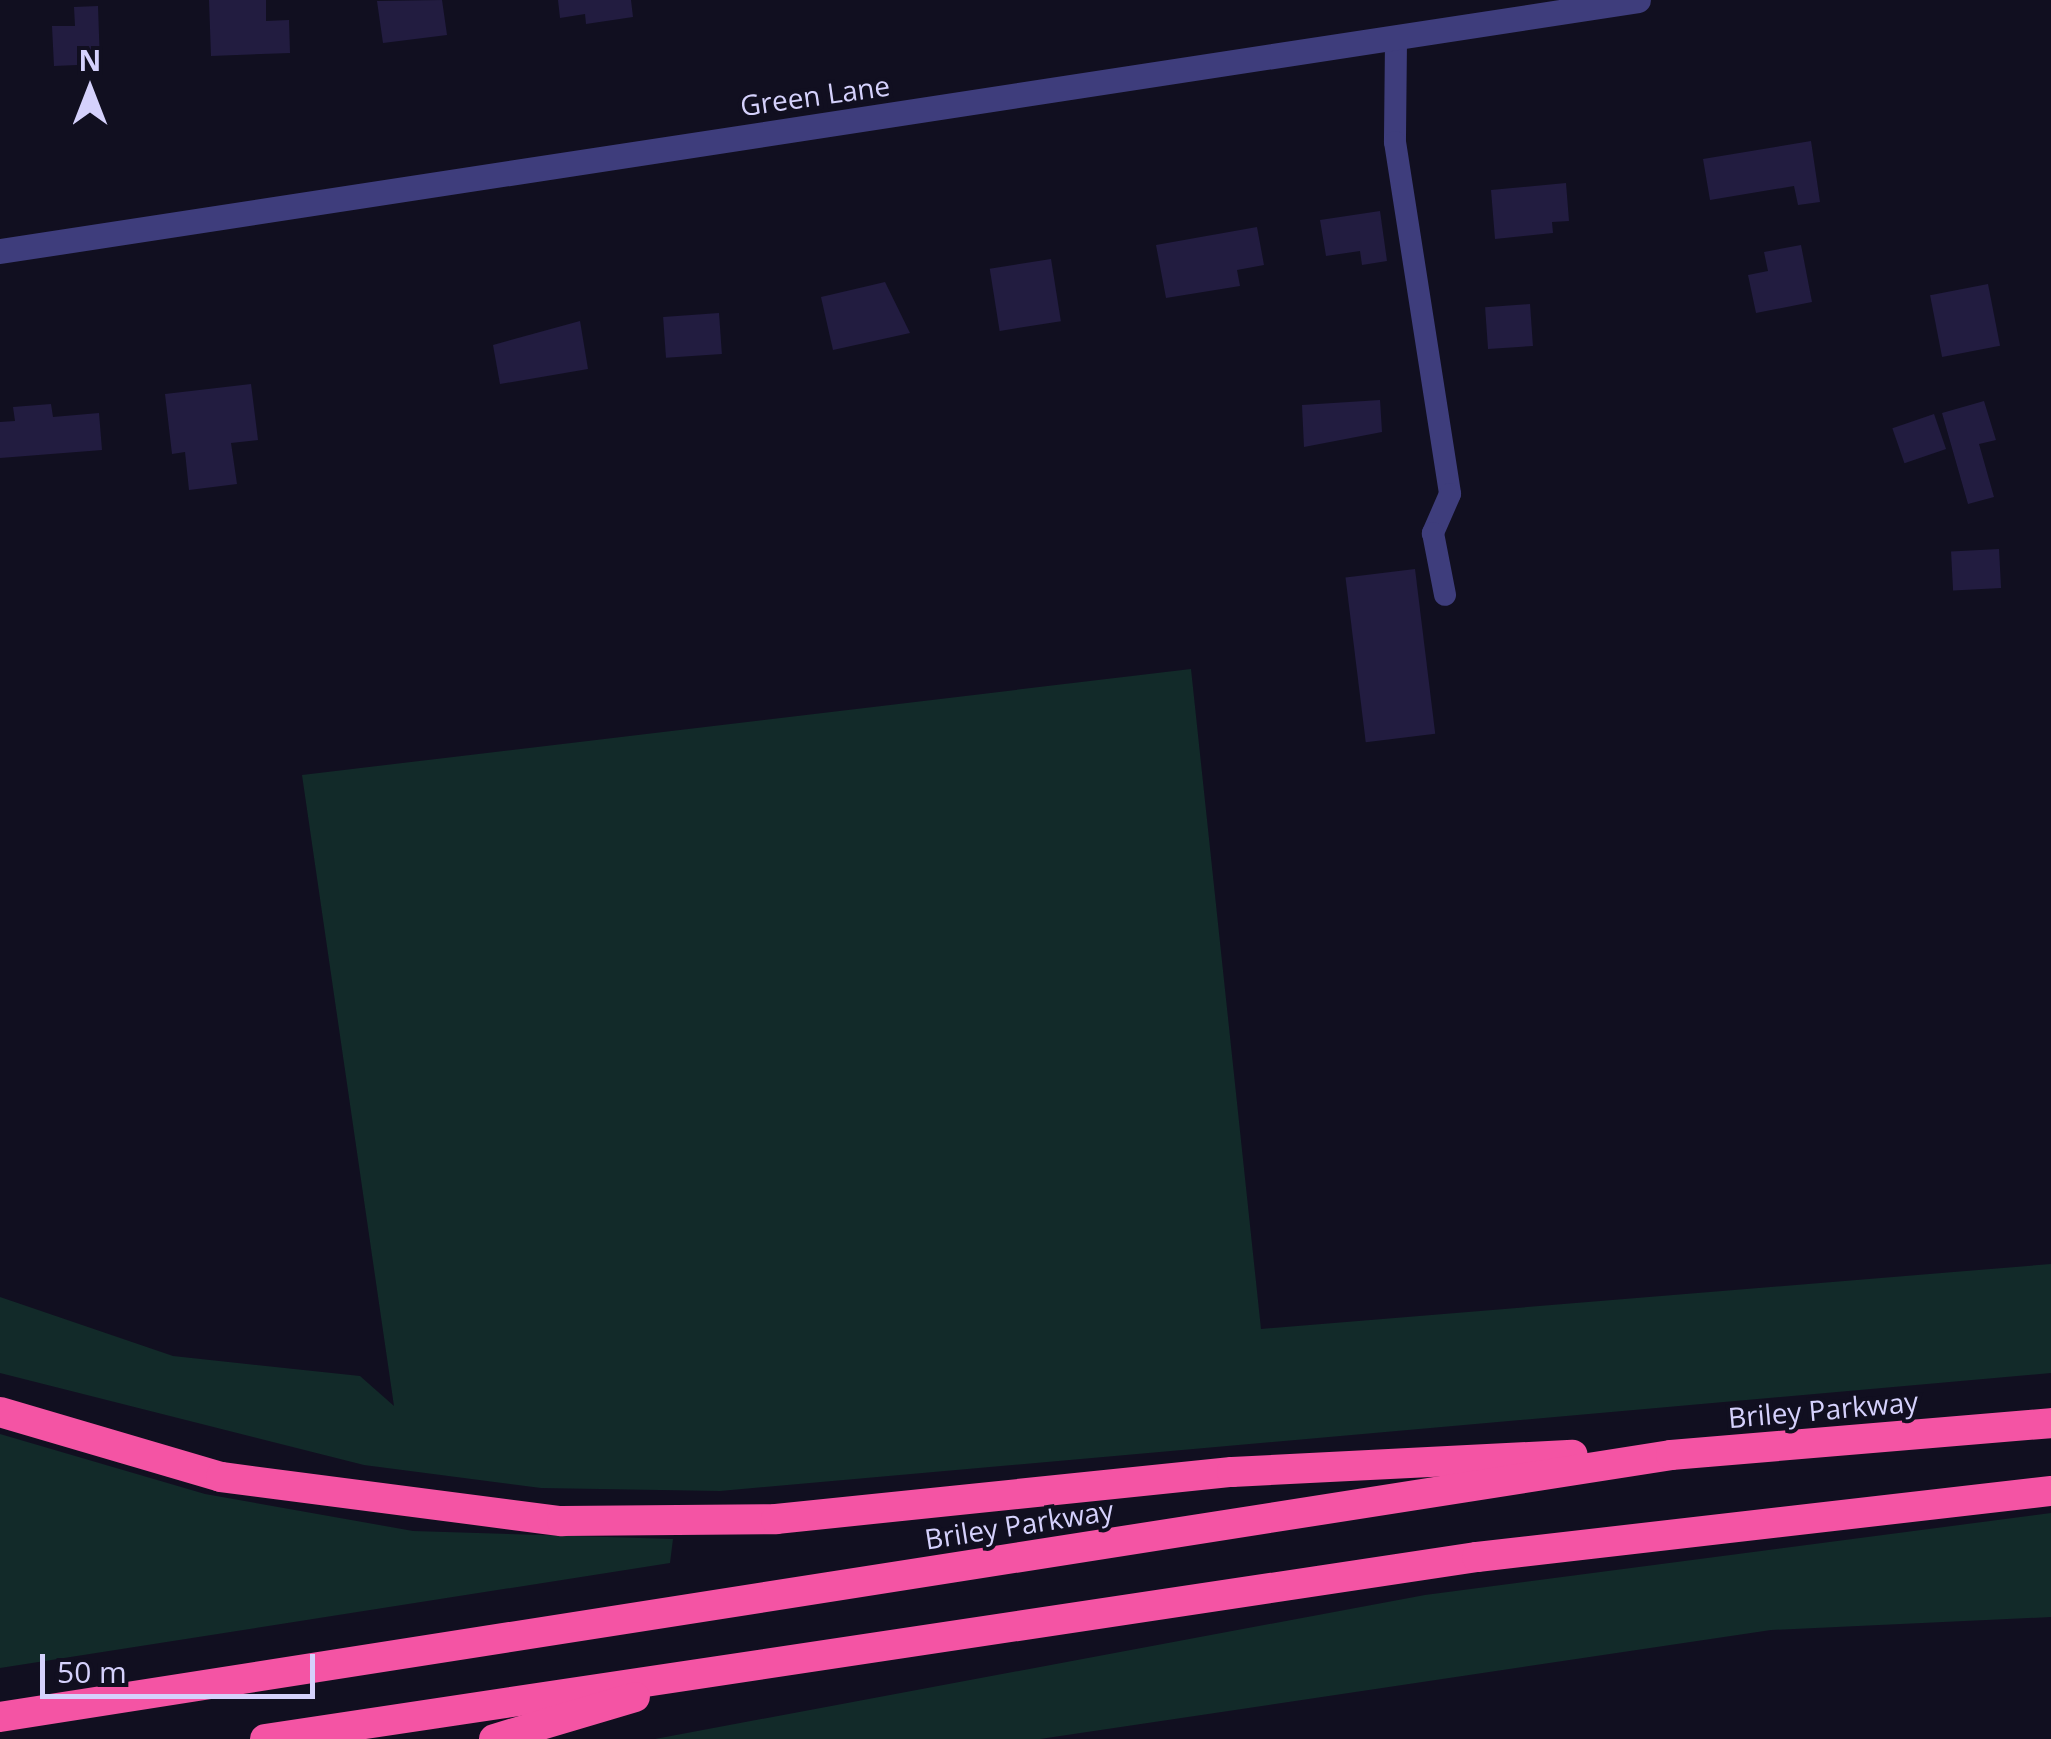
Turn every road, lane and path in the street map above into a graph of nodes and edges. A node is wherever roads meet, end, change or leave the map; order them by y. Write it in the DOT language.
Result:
graph roads {
  1 [pos="1638,0"];
  2 [pos="1396,41"];
  3 [pos="0,251"];
  4 [pos="1445,596"];
  5 [pos="0,1412"];
  6 [pos="2051,1423"];
  7 [pos="1672,1455"];
  8 [pos="2051,1492"];
  9 [pos="743,1664"];
  10 [pos="0,1717"];
  11 [pos="265,1739"];
  12 [pos="494,1739"];
  1 -- 2 [label="street, Green Lane"];
  2 -- 3 [label="street, Green Lane"];
  2 -- 4 [label="lane"];
  5 -- 7 [label="highway"];
  6 -- 7 [label="highway, Briley Parkway"];
  7 -- 10 [label="highway, Briley Parkway"];
  8 -- 9 [label="highway"];
  9 -- 11 [label="highway"];
  9 -- 12 [label="highway"];
}
